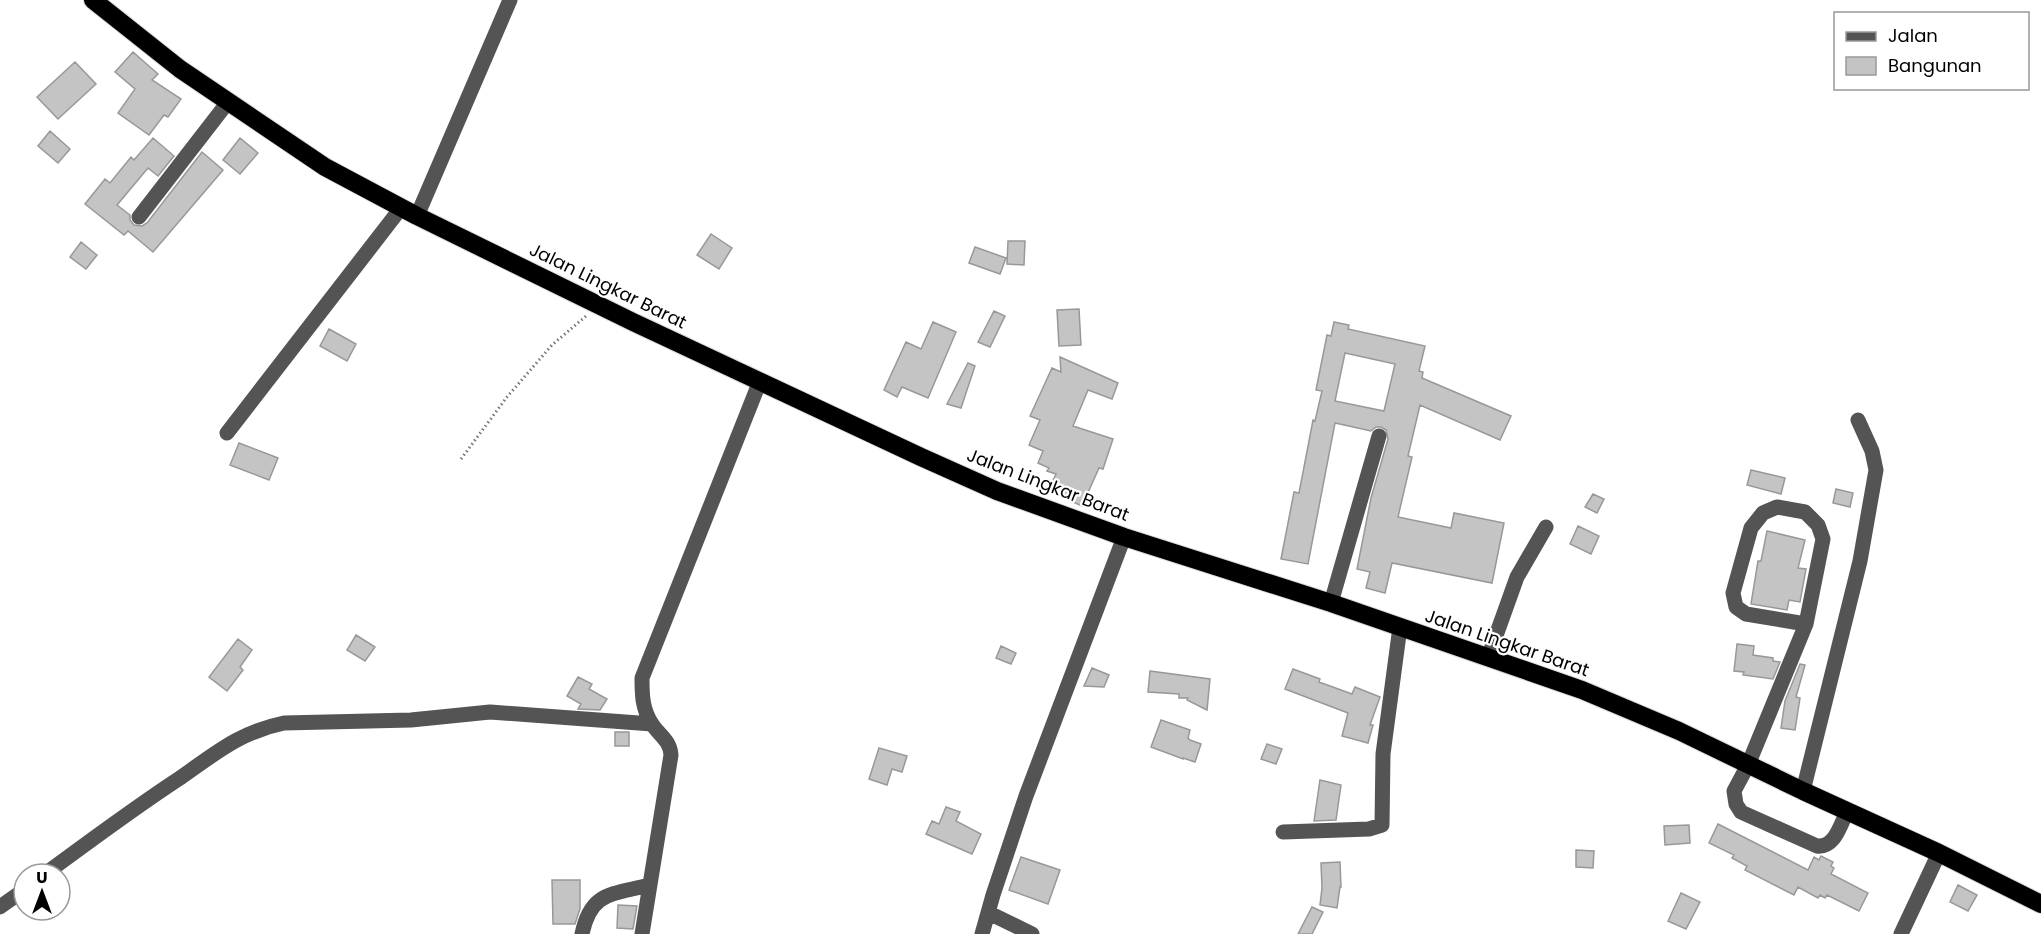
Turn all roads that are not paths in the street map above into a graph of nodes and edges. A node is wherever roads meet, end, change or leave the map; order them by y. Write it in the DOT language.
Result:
graph roads {
  1 [pos="93,0"];
  2 [pos="510,0"];
  3 [pos="228,102"];
  4 [pos="409,212"];
  5 [pos="139,217"];
  6 [pos="760,381"];
  7 [pos="1858,420"];
  8 [pos="227,433"];
  9 [pos="1378,436"];
  10 [pos="1546,527"];
  11 [pos="1124,537"];
  12 [pos="1330,603"];
  13 [pos="1806,624"];
  14 [pos="1400,627"];
  15 [pos="1488,658"];
  16 [pos="652,724"];
  17 [pos="1748,765"];
  18 [pos="1803,791"];
  19 [pos="1847,812"];
  20 [pos="1283,832"];
  21 [pos="1939,853"];
  22 [pos="61,862"];
  23 [pos="649,885"];
  24 [pos="2041,904"];
  25 [pos="989,913"];
  26 [pos="582,934"];
  27 [pos="642,934"];
  28 [pos="982,934"];
  29 [pos="1032,934"];
  30 [pos="1901,934"];
  1 -- 3 [label="highway, Jalan Lingkar Barat"];
  2 -- 4 [label="street"];
  3 -- 4 [label="highway, Jalan Lingkar Barat"];
  3 -- 5 [label="street"];
  4 -- 6 [label="highway, Jalan Lingkar Barat"];
  4 -- 8 [label="street"];
  6 -- 11 [label="highway, Jalan Lingkar Barat"];
  6 -- 16 [label="street"];
  7 -- 18 [label="street"];
  9 -- 12 [label="street"];
  10 -- 15 [label="street"];
  11 -- 12 [label="highway, Jalan Lingkar Barat"];
  11 -- 25 [label="street"];
  12 -- 14 [label="highway, Jalan Lingkar Barat"];
  13 -- 13 [label="street"];
  13 -- 17 [label="street"];
  14 -- 15 [label="highway, Jalan Lingkar Barat"];
  14 -- 20 [label="street"];
  15 -- 17 [label="highway, Jalan Lingkar Barat"];
  16 -- 22 [label="street"];
  16 -- 23 [label="street"];
  17 -- 18 [label="highway, Jalan Lingkar Barat"];
  17 -- 19 [label="street"];
  18 -- 19 [label="highway, Jalan Lingkar Barat"];
  19 -- 21 [label="highway, Jalan Lingkar Barat"];
  21 -- 24 [label="highway, Jalan Lingkar Barat"];
  21 -- 30 [label="street"];
  23 -- 26 [label="street"];
  23 -- 27 [label="street"];
  25 -- 28 [label="street"];
  25 -- 29 [label="street"];
}
